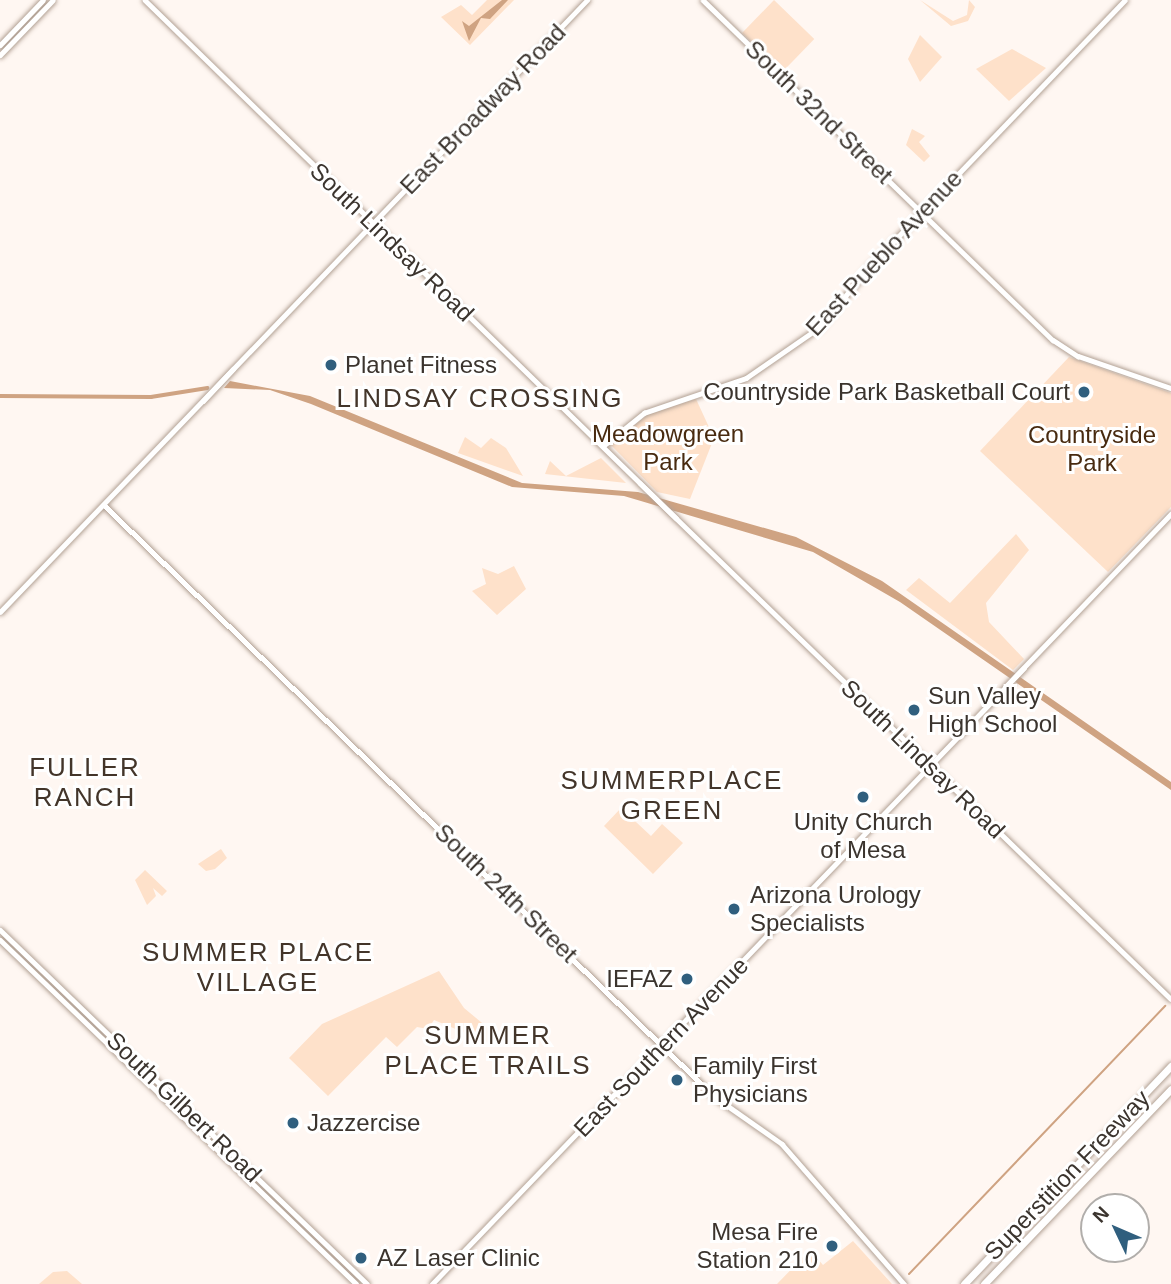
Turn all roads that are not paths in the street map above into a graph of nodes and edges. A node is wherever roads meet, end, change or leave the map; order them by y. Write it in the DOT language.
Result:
graph roads {
  1 [pos="43,0"];
  2 [pos="53,0"];
  3 [pos="145,0"];
  4 [pos="587,0"];
  5 [pos="703,0"];
  6 [pos="1125,0"];
  7 [pos="0,45"];
  8 [pos="0,55"];
  9 [pos="922,212"];
  10 [pos="374,224"];
  11 [pos="233,369"];
  12 [pos="1171,388"];
  13 [pos="203,401"];
  14 [pos="603,446"];
  15 [pos="640,483"];
  16 [pos="104,505"];
  17 [pos="1171,514"];
  18 [pos="676,518"];
  19 [pos="0,612"];
  20 [pos="930,765"];
  21 [pos="0,930"];
  22 [pos="0,940"];
  23 [pos="1171,999"];
  24 [pos="663,1045"];
  25 [pos="1171,1066"];
  26 [pos="1171,1089"];
  27 [pos="179,1112"];
  28 [pos="210,1132"];
  29 [pos="334,1252"];
  30 [pos="330,1258"];
  31 [pos="356,1284"];
  32 [pos="368,1284"];
  33 [pos="432,1284"];
  34 [pos="904,1284"];
  35 [pos="964,1284"];
  36 [pos="984,1284"];
  1 -- 7 [label="main road"];
  2 -- 8 [label="main road"];
  3 -- 10 [label="main road, South Lindsay Road"];
  4 -- 10 [label="main road, East Broadway Road"];
  5 -- 9 [label="main road, South 32nd Street"];
  6 -- 9 [label="main road, East Pueblo Avenue"];
  9 -- 12 [label="main road, South 32nd Street"];
  9 -- 14 [label="main road, East Pueblo Avenue"];
  10 -- 11 [label="main road, East Broadway Road"];
  10 -- 14 [label="main road, South Lindsay Road"];
  11 -- 13 [label="main road, East Broadway Road"];
  11 -- 13 [label="main road, East Broadway Road"];
  13 -- 16 [label="main road, East Broadway Road"];
  14 -- 15 [label="main road, South Lindsay Road"];
  15 -- 18 [label="main road, South Lindsay Road"];
  15 -- 18 [label="main road, South Lindsay Road"];
  16 -- 19 [label="main road, East Broadway Road"];
  16 -- 24 [label="main road, South 24th Street"];
  17 -- 20 [label="main road, East Southern Avenue"];
  18 -- 20 [label="main road, South Lindsay Road"];
  20 -- 23 [label="main road, South Lindsay Road"];
  20 -- 24 [label="main road, East Southern Avenue"];
  21 -- 28 [label="main road, South Gilbert Road"];
  22 -- 27 [label="main road, South Gilbert Road"];
  24 -- 33 [label="main road, East Southern Avenue"];
  24 -- 34 [label="main road, South 24th Street"];
  25 -- 35 [label="highway, Superstition Freeway"];
  26 -- 36 [label="highway, Superstition Freeway"];
  27 -- 28 [label="main road"];
  27 -- 30 [label="main road, South Gilbert Road"];
  28 -- 29 [label="main road, South Gilbert Road"];
  29 -- 30 [label="main road"];
  29 -- 32 [label="main road, South Gilbert Road"];
  30 -- 31 [label="main road, South Gilbert Road"];
}
